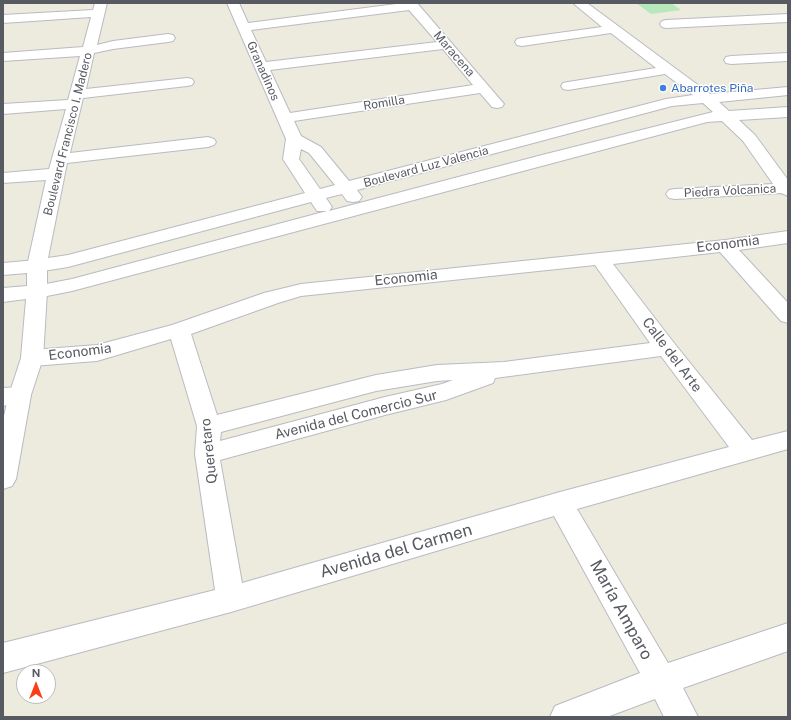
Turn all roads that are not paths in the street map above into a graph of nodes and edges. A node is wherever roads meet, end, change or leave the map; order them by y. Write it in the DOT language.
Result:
graph roads {
  1 [pos="232,3"];
  2 [pos="579,3"];
  3 [pos="411,4"];
  4 [pos="100,8"];
  5 [pos="788,18"];
  6 [pos="3,19"];
  7 [pos="666,24"];
  8 [pos="244,27"];
  9 [pos="612,29"];
  10 [pos="168,38"];
  11 [pos="522,42"];
  12 [pos="447,45"];
  13 [pos="88,51"];
  14 [pos="3,57"];
  15 [pos="788,57"];
  16 [pos="731,60"];
  17 [pos="262,67"];
  18 [pos="667,70"];
  19 [pos="187,82"];
  20 [pos="568,86"];
  21 [pos="483,88"];
  22 [pos="788,92"];
  23 [pos="75,99"];
  24 [pos="707,99"];
  25 [pos="497,104"];
  26 [pos="3,110"];
  27 [pos="788,112"];
  28 [pos="726,116"];
  29 [pos="285,118"];
  30 [pos="294,139"];
  31 [pos="527,140"];
  32 [pos="208,142"];
  33 [pos="548,158"];
  34 [pos="57,166"];
  35 [pos="3,178"];
  36 [pos="345,188"];
  37 [pos="787,190"];
  38 [pos="675,194"];
  39 [pos="315,196"];
  40 [pos="361,208"];
  41 [pos="328,216"];
  42 [pos="788,236"];
  43 [pos="725,246"];
  44 [pos="599,258"];
  45 [pos="37,266"];
  46 [pos="3,269"];
  47 [pos="37,292"];
  48 [pos="3,295"];
  49 [pos="788,316"];
  50 [pos="179,330"];
  51 [pos="666,348"];
  52 [pos="32,358"];
  53 [pos="504,370"];
  54 [pos="12,396"];
  55 [pos="209,426"];
  56 [pos="788,440"];
  57 [pos="747,452"];
  58 [pos="207,454"];
  59 [pos="3,479"];
  60 [pos="560,503"];
  61 [pos="231,599"];
  62 [pos="788,637"];
  63 [pos="3,658"];
  64 [pos="661,681"];
  65 [pos="566,717"];
  66 [pos="682,717"];
  1 -- 8 [label="street, Granadinos"];
  2 -- 9 [label="street"];
  3 -- 8 [label="street"];
  3 -- 12 [label="street, Maracena"];
  4 -- 6 [label="street"];
  4 -- 13 [label="street, Boulevard Francisco I. Madero"];
  5 -- 7 [label="street"];
  8 -- 17 [label="street, Granadinos"];
  9 -- 11 [label="street"];
  9 -- 18 [label="street"];
  10 -- 13 [label="street"];
  12 -- 17 [label="street"];
  12 -- 21 [label="street, Maracena"];
  13 -- 14 [label="street"];
  13 -- 23 [label="street, Boulevard Francisco I. Madero"];
  15 -- 16 [label="street"];
  17 -- 29 [label="street, Granadinos"];
  18 -- 20 [label="street"];
  18 -- 24 [label="street"];
  19 -- 23 [label="street"];
  21 -- 25 [label="street, Maracena"];
  21 -- 29 [label="street, Romilla"];
  22 -- 24 [label="street, Boulevard Luz Valencia"];
  23 -- 26 [label="street"];
  23 -- 34 [label="street, Boulevard Francisco I. Madero"];
  24 -- 28 [label="street"];
  24 -- 31 [label="street, Boulevard Luz Valencia"];
  27 -- 28 [label="street, Boulevard Luz Valencia"];
  28 -- 33 [label="street, Boulevard Luz Valencia"];
  28 -- 37 [label="street"];
  29 -- 30 [label="street, Granadinos"];
  30 -- 36 [label="street"];
  30 -- 39 [label="street"];
  31 -- 33 [label="street"];
  31 -- 36 [label="street, Boulevard Luz Valencia"];
  32 -- 34 [label="street"];
  33 -- 40 [label="street, Boulevard Luz Valencia"];
  34 -- 35 [label="street"];
  34 -- 45 [label="street, Boulevard Francisco I. Madero"];
  36 -- 39 [label="street, Boulevard Luz Valencia"];
  36 -- 40 [label="street"];
  37 -- 38 [label="street, Piedra Volcanica"];
  39 -- 41 [label="street"];
  39 -- 45 [label="street, Boulevard Luz Valencia"];
  40 -- 41 [label="street, Boulevard Luz Valencia"];
  41 -- 47 [label="street, Boulevard Luz Valencia"];
  42 -- 43 [label="street, Economia"];
  43 -- 44 [label="street, Economia"];
  43 -- 49 [label="street"];
  44 -- 50 [label="street, Economia"];
  44 -- 51 [label="street, Calle del Arte"];
  45 -- 46 [label="street, Boulevard Luz Valencia"];
  45 -- 47 [label="street, Boulevard Francisco I. Madero"];
  47 -- 48 [label="street, Boulevard Luz Valencia"];
  47 -- 52 [label="street, Boulevard Francisco I. Madero"];
  50 -- 52 [label="street, Economia"];
  50 -- 55 [label="street, Queretaro"];
  51 -- 53 [label="street, Avenida del Comercio Sur"];
  51 -- 57 [label="street, Calle del Arte"];
  52 -- 54 [label="street, Boulevard Francisco I. Madero"];
  53 -- 55 [label="street, Avenida del Comercio Sur"];
  53 -- 58 [label="street, Avenida del Comercio Sur"];
  54 -- 59 [label="street, Boulevard Francisco I. Madero"];
  55 -- 58 [label="street, Queretaro"];
  56 -- 57 [label="street, Avenida del Carmen"];
  57 -- 60 [label="street, Avenida del Carmen"];
  58 -- 61 [label="street, Queretaro"];
  60 -- 61 [label="street, Avenida del Carmen"];
  60 -- 64 [label="street, María Amparo"];
  61 -- 63 [label="street, Avenida del Carmen"];
  62 -- 64 [label="street"];
  64 -- 65 [label="street"];
  64 -- 66 [label="street, María Amparo"];
}
